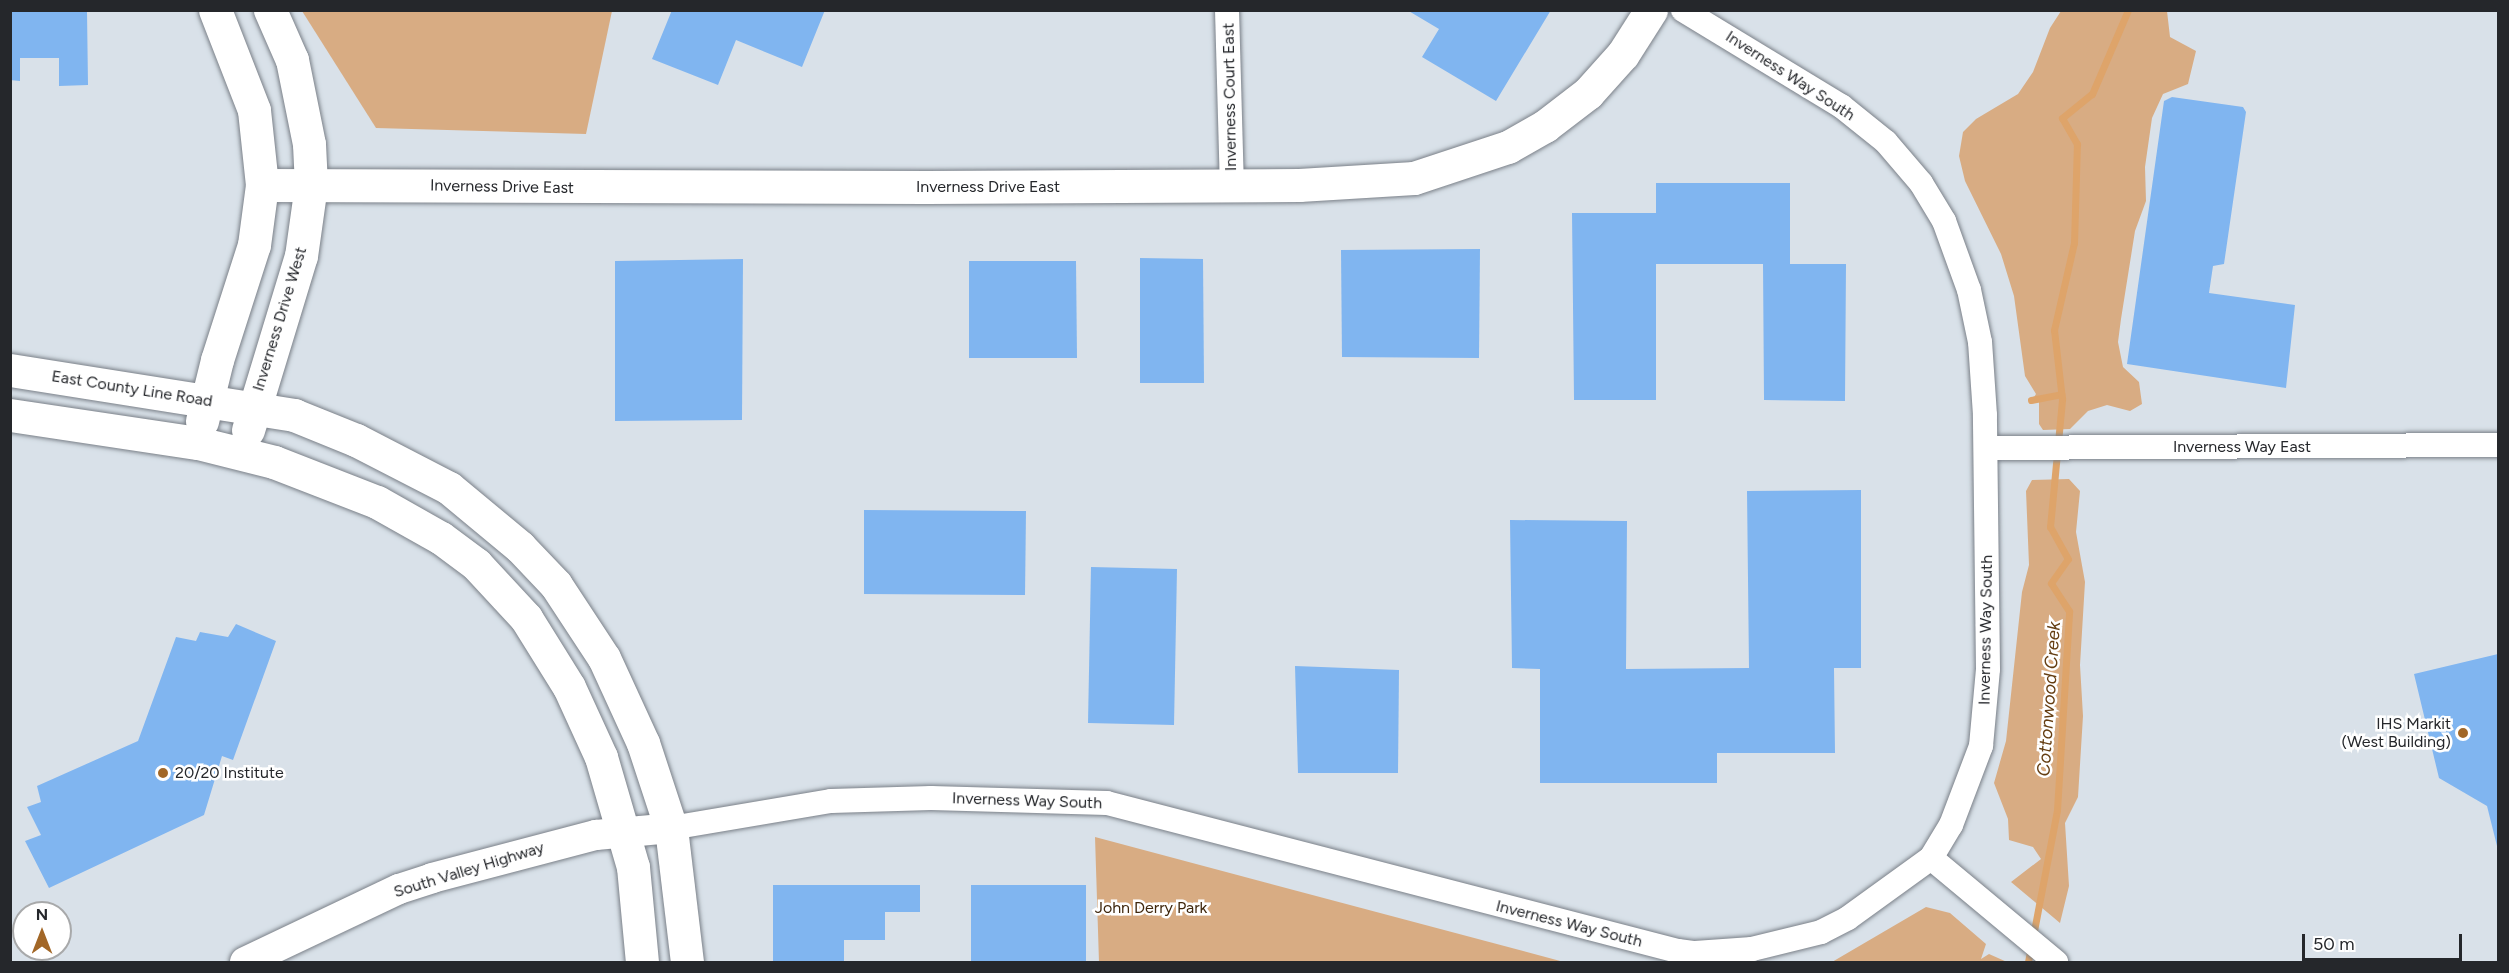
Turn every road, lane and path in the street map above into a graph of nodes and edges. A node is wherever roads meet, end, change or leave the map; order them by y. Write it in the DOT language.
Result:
graph roads {
  1 [pos="215,10"];
  2 [pos="270,10"];
  3 [pos="1227,10"];
  4 [pos="1652,10"];
  5 [pos="1683,10"];
  6 [pos="262,184"];
  7 [pos="1232,184"];
  8 [pos="311,185"];
  9 [pos="10,370"];
  10 [pos="206,400"];
  11 [pos="253,408"];
  12 [pos="10,415"];
  13 [pos="198,443"];
  14 [pos="2499,445"];
  15 [pos="1986,448"];
  16 [pos="242,452"];
  17 [pos="671,828"];
  18 [pos="626,832"];
  19 [pos="1931,858"];
  20 [pos="2053,960"];
  21 [pos="245,963"];
  22 [pos="642,963"];
  23 [pos="687,963"];
  1 -- 6 [label="main road"];
  2 -- 8 [label="main road, Inverness Drive West"];
  3 -- 7 [label="street, Inverness Court East"];
  4 -- 7 [label="main road, Inverness Drive East"];
  5 -- 15 [label="street, Inverness Way South"];
  6 -- 8 [label="main road, Inverness Drive East"];
  6 -- 10 [label="main road"];
  7 -- 8 [label="main road, Inverness Drive East"];
  8 -- 11 [label="main road, Inverness Drive West"];
  9 -- 10 [label="main road, East County Line Road"];
  10 -- 11 [label="main road, East County Line Road"];
  10 -- 13 [label="main road"];
  11 -- 16 [label="main road, Inverness Drive West"];
  11 -- 17 [label="main road, East County Line Road"];
  12 -- 13 [label="main road"];
  13 -- 16 [label="main road"];
  14 -- 15 [label="street, Inverness Way East"];
  15 -- 19 [label="street, Inverness Way South"];
  16 -- 18 [label="main road"];
  17 -- 18 [label="street, South Valley Highway"];
  17 -- 19 [label="street, Inverness Way South"];
  17 -- 23 [label="main road, East County Line Road"];
  18 -- 21 [label="street, South Valley Highway"];
  18 -- 22 [label="main road"];
  19 -- 20 [label="street"];
}
